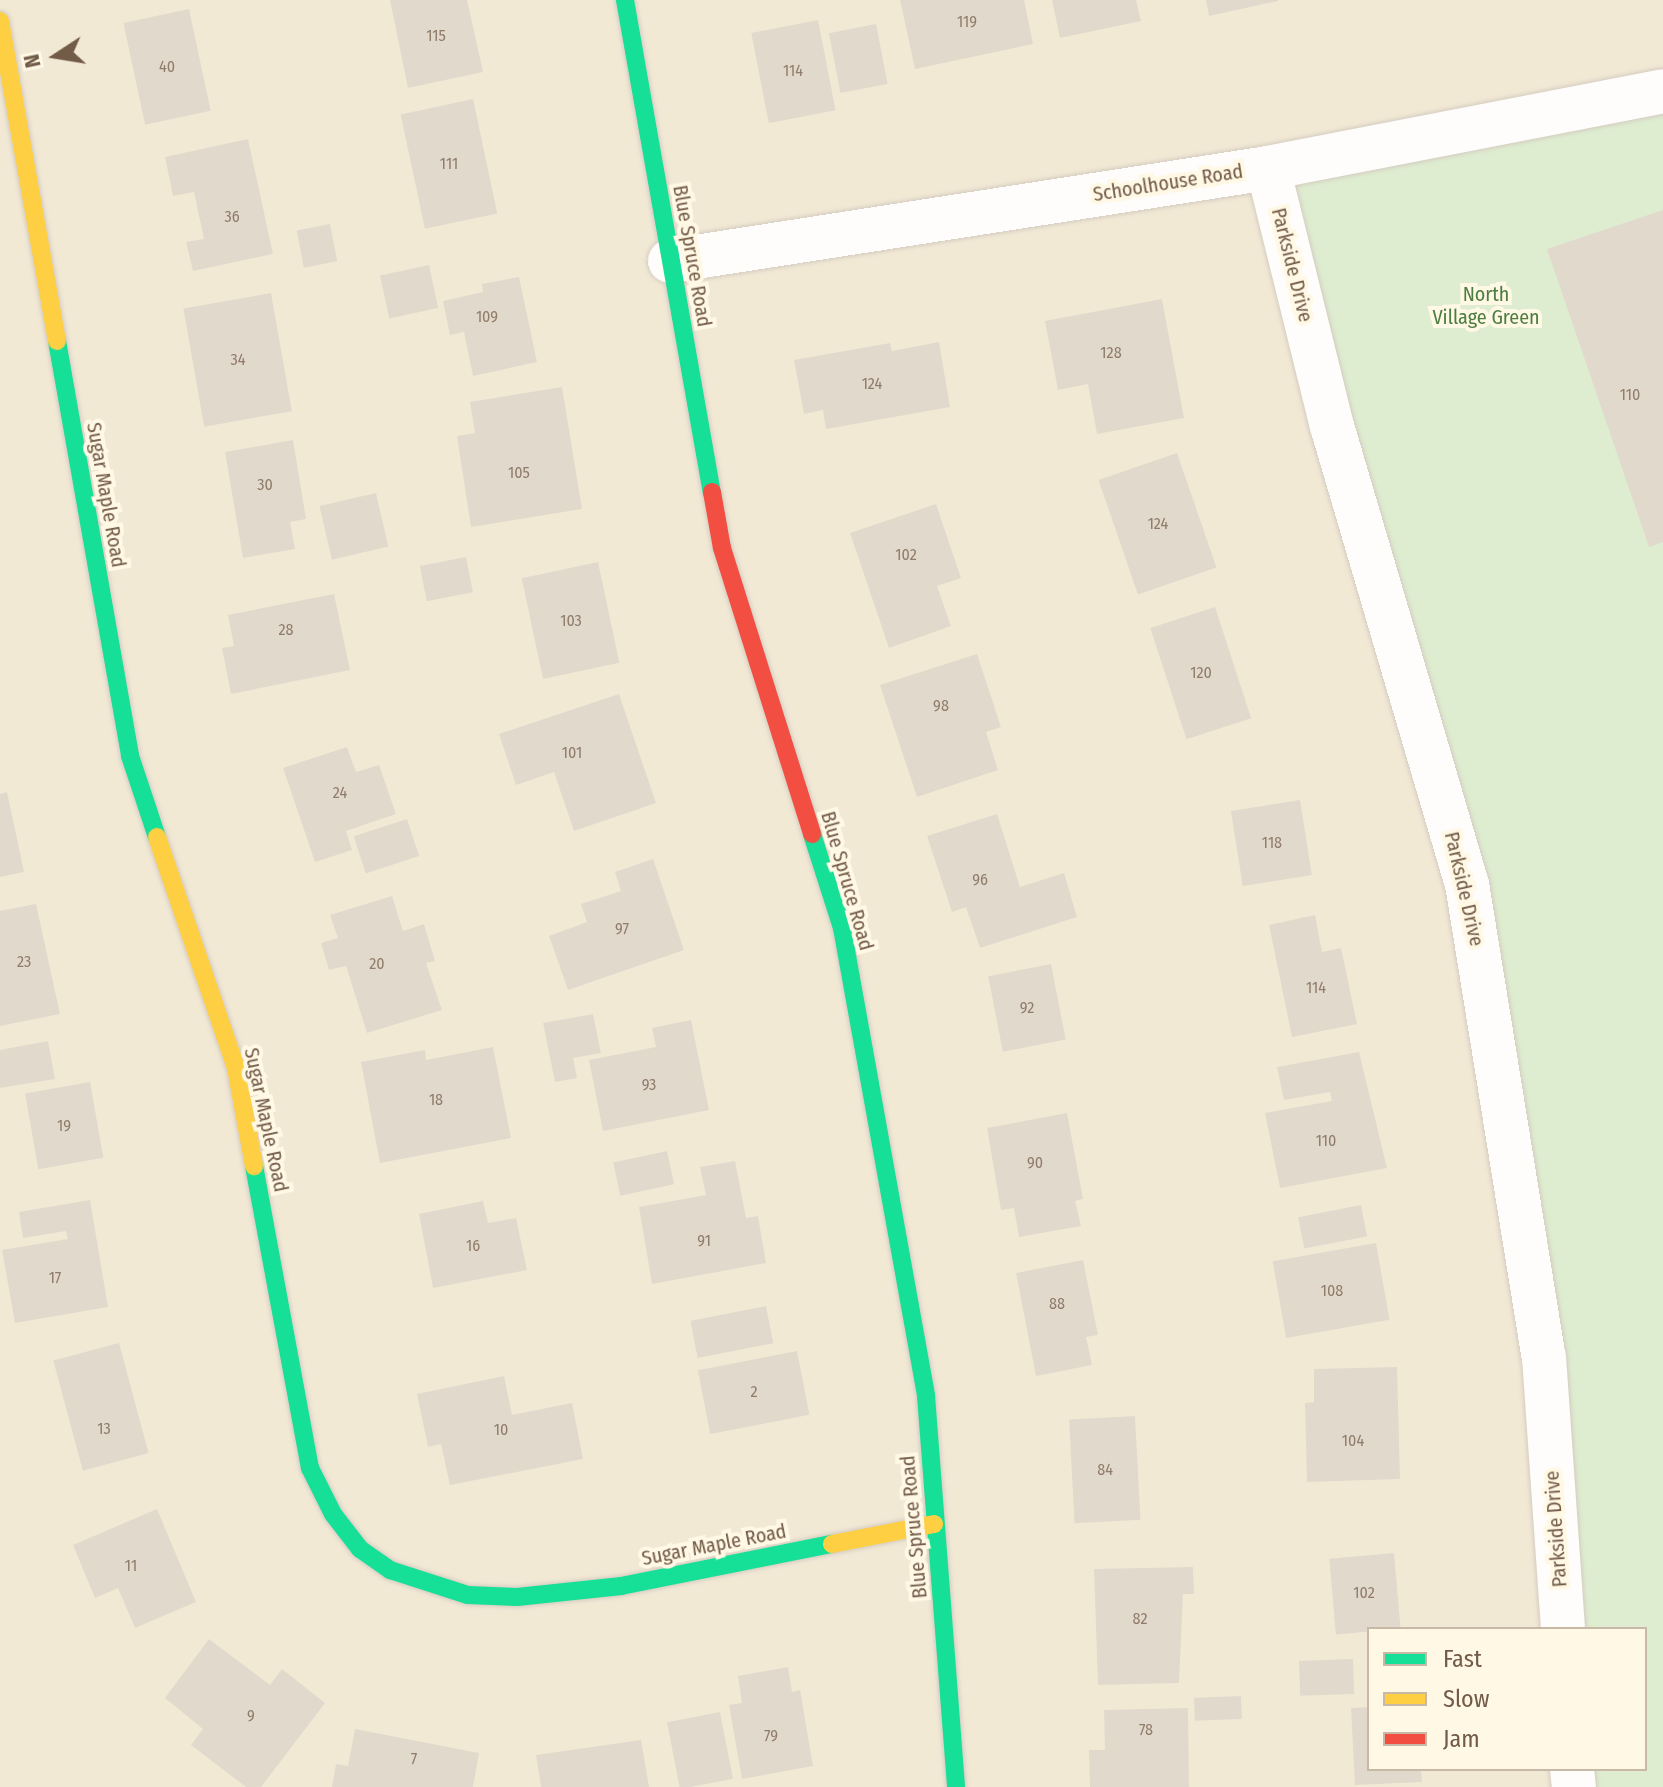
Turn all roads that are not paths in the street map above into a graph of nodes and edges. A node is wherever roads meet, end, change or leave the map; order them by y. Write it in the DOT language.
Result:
graph roads {
  1 [pos="625,0"];
  2 [pos="0,21"];
  3 [pos="1663,91"];
  4 [pos="1268,168"];
  5 [pos="670,261"];
  6 [pos="934,1524"];
  7 [pos="1563,1627"];
  8 [pos="956,1787"];
  1 -- 5 [label="street, Blue Spruce Road"];
  2 -- 6 [label="street, Sugar Maple Road"];
  3 -- 4 [label="street, Schoolhouse Road"];
  4 -- 5 [label="street, Schoolhouse Road"];
  4 -- 7 [label="street, Parkside Drive"];
  5 -- 6 [label="street, Blue Spruce Road"];
  6 -- 8 [label="street, Blue Spruce Road"];
}
